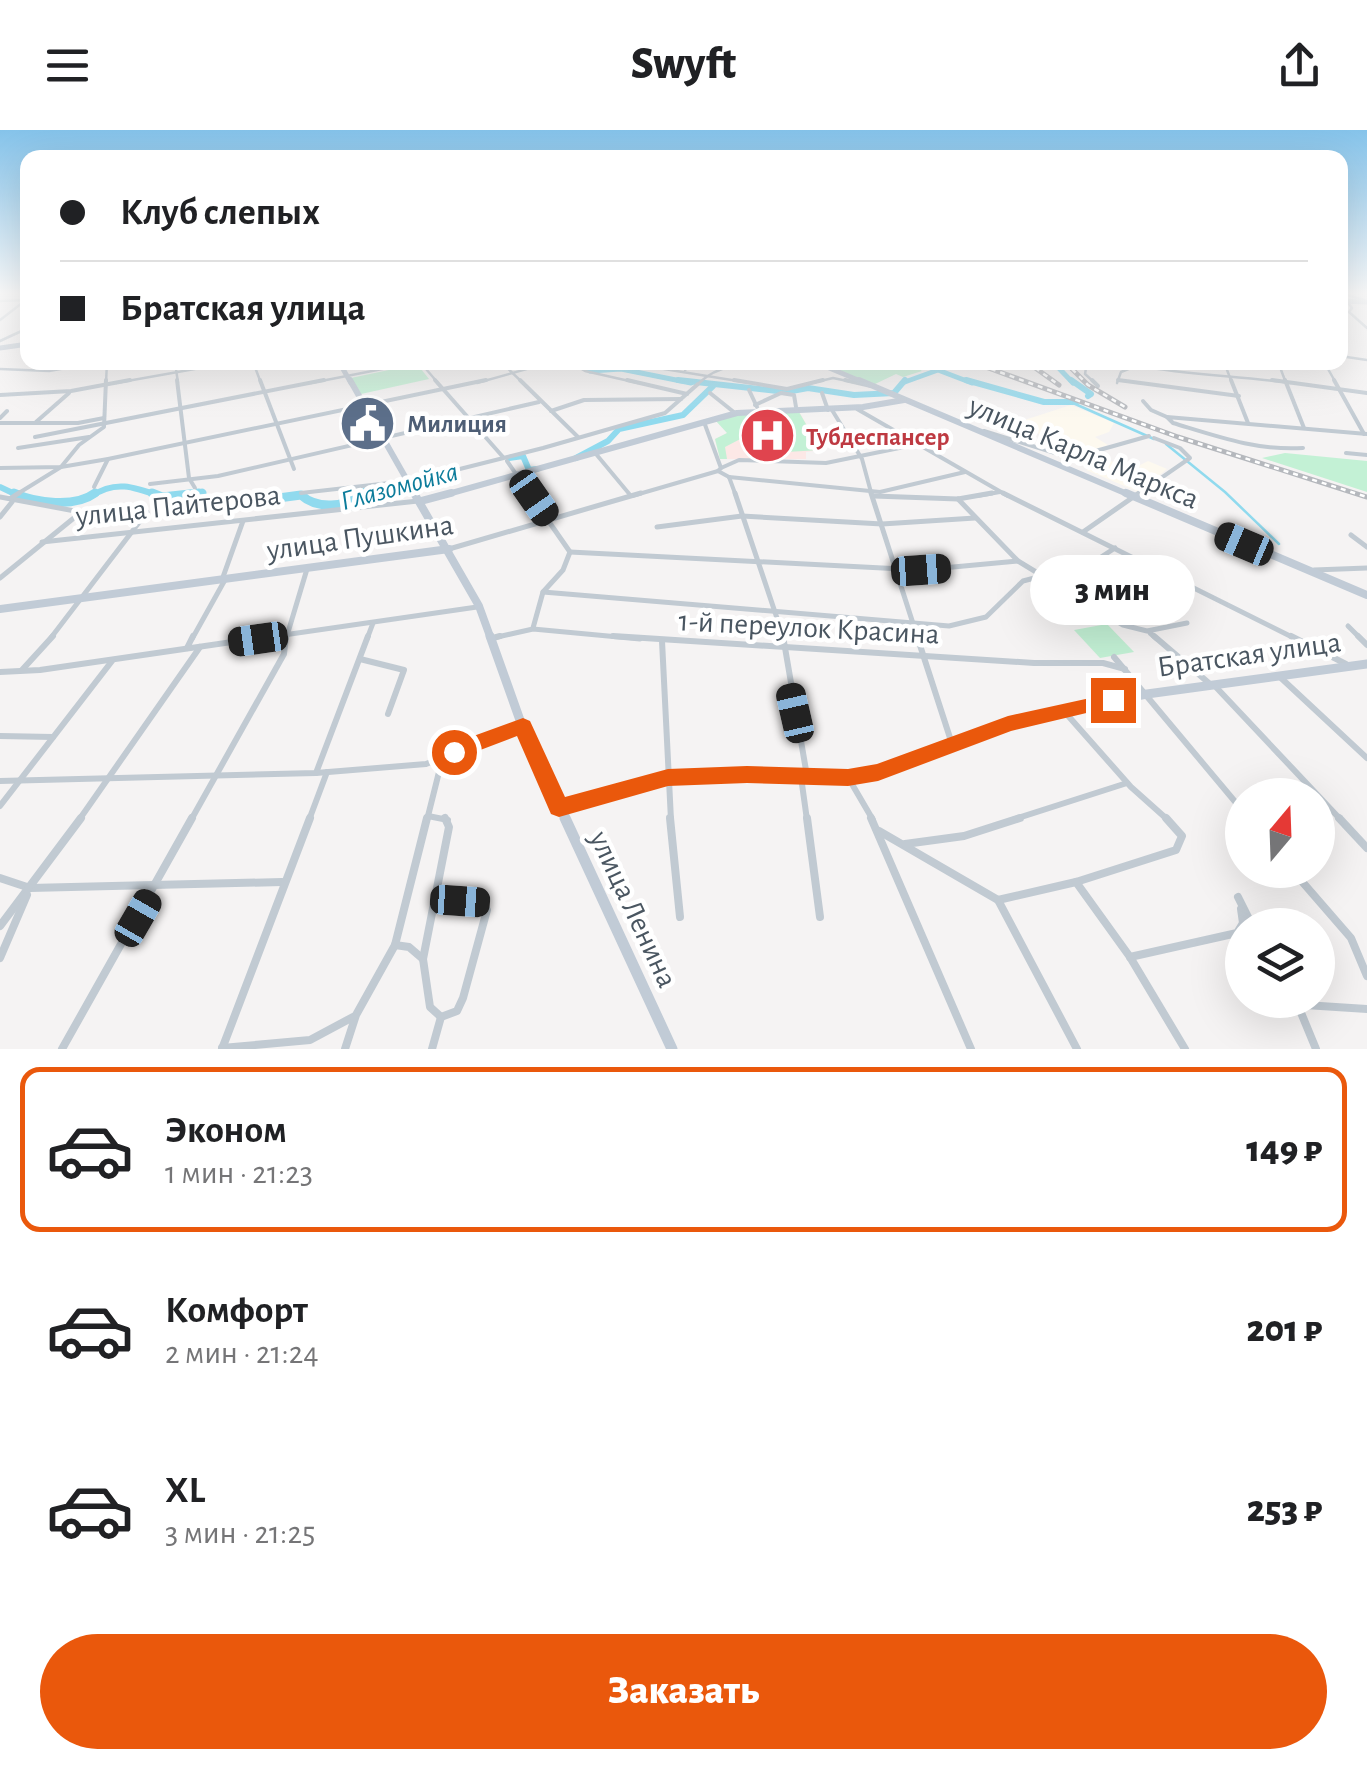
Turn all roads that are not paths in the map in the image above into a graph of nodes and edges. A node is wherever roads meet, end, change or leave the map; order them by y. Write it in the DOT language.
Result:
graph roads {
  1 [pos="25,370"];
  2 [pos="56,370"];
  3 [pos="105,370"];
  4 [pos="176,370"];
  5 [pos="193,370"];
  6 [pos="256,370"];
  7 [pos="343,370"];
  8 [pos="380,370"];
  9 [pos="425,370"];
  10 [pos="508,370"];
  11 [pos="525,370"];
  12 [pos="583,370"];
  13 [pos="685,370"];
  14 [pos="726,370"];
  15 [pos="834,370"];
  16 [pos="1085,370"];
  17 [pos="1127,370"];
  18 [pos="1162,370"];
  19 [pos="1228,370"];
  20 [pos="1280,370"];
  21 [pos="1328,370"];
  22 [pos="708,372"];
  23 [pos="177,373"];
  24 [pos="512,374"];
  25 [pos="1231,375"];
  26 [pos="347,377"];
  27 [pos="1284,382"];
  28 [pos="106,385"];
  29 [pos="871,386"];
  30 [pos="1098,386"];
  31 [pos="1337,389"];
  32 [pos="749,390"];
  33 [pos="72,391"];
  34 [pos="444,392"];
  35 [pos="710,393"];
  36 [pos="822,393"];
  37 [pos="265,394"];
  38 [pos="688,394"];
  39 [pos="1367,394"];
  40 [pos="0,395"];
  41 [pos="1239,396"];
  42 [pos="681,399"];
  43 [pos="904,400"];
  44 [pos="1143,401"];
  45 [pos="539,402"];
  46 [pos="757,407"];
  47 [pos="796,407"];
  48 [pos="367,408"];
  49 [pos="857,409"];
  50 [pos="182,410"];
  51 [pos="830,410"];
  52 [pos="7,411"];
  53 [pos="550,411"];
  54 [pos="735,413"];
  55 [pos="1167,417"];
  56 [pos="104,418"];
  57 [pos="0,420"];
  58 [pos="474,420"];
  59 [pos="704,422"];
  60 [pos="35,423"];
  61 [pos="1248,423"];
  62 [pos="278,424"];
  63 [pos="104,427"];
  64 [pos="1304,428"];
  65 [pos="976,430"];
  66 [pos="1365,434"];
  67 [pos="35,437"];
  68 [pos="92,437"];
  69 [pos="579,438"];
  70 [pos="386,439"];
  71 [pos="187,442"];
  72 [pos="917,445"];
  73 [pos="18,448"];
  74 [pos="1303,448"];
  75 [pos="1346,453"];
  76 [pos="596,454"];
  77 [pos="1367,455"];
  78 [pos="862,456"];
  79 [pos="108,459"];
  80 [pos="505,459"];
  81 [pos="292,460"];
  82 [pos="62,466"];
  83 [pos="0,468"];
  84 [pos="294,469"];
  85 [pos="719,470"];
  86 [pos="965,472"];
  87 [pos="518,476"];
  88 [pos="729,476"];
  89 [pos="189,478"];
  90 [pos="409,482"];
  91 [pos="150,484"];
  92 [pos="94,487"];
  93 [pos="195,488"];
  94 [pos="1000,492"];
  95 [pos="301,493"];
  96 [pos="872,494"];
  97 [pos="0,496"];
  98 [pos="631,496"];
  99 [pos="1136,498"];
  100 [pos="958,499"];
  101 [pos="12,500"];
  102 [pos="421,500"];
  103 [pos="80,513"];
  104 [pos="742,516"];
  105 [pos="0,517"];
  106 [pos="975,518"];
  107 [pos="549,520"];
  108 [pos="243,521"];
  109 [pos="882,524"];
  110 [pos="656,527"];
  111 [pos="1082,532"];
  112 [pos="132,534"];
  113 [pos="1351,535"];
  114 [pos="42,542"];
  115 [pos="1367,547"];
  116 [pos="1115,548"];
  117 [pos="449,550"];
  118 [pos="570,552"];
  119 [pos="756,560"];
  120 [pos="1018,560"];
  121 [pos="1298,566"];
  122 [pos="895,568"];
  123 [pos="1367,568"];
  124 [pos="307,569"];
  125 [pos="0,578"];
  126 [pos="226,578"];
  127 [pos="1042,578"];
  128 [pos="543,592"];
  129 [pos="1367,595"];
  130 [pos="84,598"];
  131 [pos="479,606"];
  132 [pos="0,609"];
  133 [pos="775,610"];
  134 [pos="373,623"];
  135 [pos="1187,623"];
  136 [pos="912,624"];
  137 [pos="1348,626"];
  138 [pos="533,629"];
  139 [pos="1148,632"];
  140 [pos="287,635"];
  141 [pos="490,638"];
  142 [pos="662,641"];
  143 [pos="1367,645"];
  144 [pos="200,647"];
  145 [pos="782,647"];
  146 [pos="187,648"];
  147 [pos="922,656"];
  148 [pos="1114,657"];
  149 [pos="114,658"];
  150 [pos="360,659"];
  151 [pos="1347,664"];
  152 [pos="1367,664"];
  153 [pos="1126,669"];
  154 [pos="22,670"];
  155 [pos="0,672"];
  156 [pos="1278,676"];
  157 [pos="1213,685"];
  158 [pos="1147,694"];
  159 [pos="1078,707"];
  160 [pos="1063,710"];
  161 [pos="388,714"];
  162 [pos="1078,722"];
  163 [pos="523,726"];
  164 [pos="0,736"];
  165 [pos="53,737"];
  166 [pos="953,746"];
  167 [pos="1367,758"];
  168 [pos="436,759"];
  169 [pos="328,772"];
  170 [pos="316,773"];
  171 [pos="215,774"];
  172 [pos="112,776"];
  173 [pos="804,777"];
  174 [pos="668,778"];
  175 [pos="848,778"];
  176 [pos="20,780"];
  177 [pos="0,781"];
  178 [pos="1128,783"];
  179 [pos="1225,789"];
  180 [pos="0,806"];
  181 [pos="559,808"];
  182 [pos="428,816"];
  183 [pos="879,831"];
  184 [pos="902,844"];
  185 [pos="1367,848"];
  186 [pos="0,878"];
  187 [pos="282,882"];
  188 [pos="1076,882"];
  189 [pos="156,886"];
  190 [pos="30,888"];
  191 [pos="1308,888"];
  192 [pos="1238,897"];
  193 [pos="436,898"];
  194 [pos="998,900"];
  195 [pos="1241,908"];
  196 [pos="680,917"];
  197 [pos="820,918"];
  198 [pos="0,926"];
  199 [pos="1225,937"];
  200 [pos="395,945"];
  201 [pos="1130,957"];
  202 [pos="0,958"];
  203 [pos="423,959"];
  204 [pos="1367,976"];
  205 [pos="1335,1006"];
  206 [pos="1367,1010"];
  207 [pos="356,1015"];
  208 [pos="441,1017"];
  209 [pos="1303,1018"];
  210 [pos="222,1048"];
  211 [pos="62,1049"];
  212 [pos="345,1049"];
  213 [pos="432,1049"];
  214 [pos="672,1049"];
  215 [pos="971,1049"];
  216 [pos="1077,1049"];
  217 [pos="1186,1049"];
  218 [pos="1316,1049"];
  1 -- 2 [label="street"];
  3 -- 28 [label="street"];
  4 -- 23 [label="street"];
  5 -- 23 [label="street"];
  6 -- 37 [label="street"];
  7 -- 26 [label="main road, улица Ленина"];
  8 -- 26 [label="street"];
  9 -- 34 [label="street"];
  10 -- 24 [label="street"];
  11 -- 24 [label="street"];
  12 -- 38 [label="street"];
  13 -- 22 [label="street"];
  14 -- 22 [label="street"];
  15 -- 29 [label="main road"];
  16 -- 30 [label="street"];
  17 -- 41 [label="street"];
  18 -- 25 [label="street"];
  19 -- 25 [label="street"];
  20 -- 27 [label="street"];
  21 -- 31 [label="street"];
  22 -- 29 [label="street"];
  22 -- 38 [label="street"];
  23 -- 28 [label="street"];
  23 -- 50 [label="street"];
  24 -- 34 [label="street"];
  24 -- 45 [label="street"];
  25 -- 27 [label="street"];
  25 -- 41 [label="street"];
  26 -- 37 [label="street"];
  26 -- 48 [label="main road, улица Ленина"];
  27 -- 31 [label="street"];
  27 -- 64 [label="street"];
  28 -- 33 [label="street"];
  28 -- 56 [label="street"];
  29 -- 43 [label="main road, улица Карла Маркса"];
  31 -- 39 [label="street"];
  31 -- 66 [label="street"];
  32 -- 46 [label="street"];
  33 -- 40 [label="street"];
  33 -- 60 [label="street"];
  34 -- 48 [label="street"];
  34 -- 58 [label="street"];
  35 -- 54 [label="street"];
  36 -- 51 [label="street"];
  37 -- 50 [label="street"];
  37 -- 62 [label="street"];
  38 -- 42 [label="street"];
  41 -- 61 [label="street"];
  42 -- 53 [label="street"];
  42 -- 69 [label="street"];
  43 -- 49 [label="main road, улица Пайтерова"];
  43 -- 65 [label="main road, улица Карла Маркса"];
  44 -- 55 [label="street"];
  45 -- 53 [label="street"];
  45 -- 58 [label="street"];
  46 -- 47 [label="main road, улица Пайтерова"];
  46 -- 47 [label="street"];
  46 -- 54 [label="main road, улица Пайтерова"];
  47 -- 51 [label="main road, улица Пайтерова"];
  48 -- 62 [label="street"];
  48 -- 70 [label="main road, улица Ленина"];
  49 -- 51 [label="main road, улица Пайтерова"];
  49 -- 72 [label="street"];
  50 -- 63 [label="street"];
  50 -- 71 [label="street"];
  51 -- 78 [label="street"];
  52 -- 57 [label="street"];
  53 -- 69 [label="street"];
  54 -- 59 [label="main road, улица Пайтерова"];
  55 -- 61 [label="street"];
  55 -- 74 [label="street"];
  56 -- 60 [label="street"];
  56 -- 63 [label="street"];
  57 -- 60 [label="street"];
  58 -- 70 [label="street"];
  58 -- 80 [label="street"];
  59 -- 76 [label="main road, улица Пайтерова"];
  59 -- 85 [label="street"];
  61 -- 64 [label="street"];
  62 -- 71 [label="street"];
  62 -- 81 [label="street"];
  63 -- 67 [label="street"];
  63 -- 68 [label="street"];
  64 -- 66 [label="street"];
  65 -- 99 [label="main road, улица Карла Маркса"];
  65 -- 99 [label="street"];
  68 -- 73 [label="street"];
  68 -- 82 [label="street"];
  69 -- 80 [label="street"];
  70 -- 81 [label="street"];
  70 -- 90 [label="main road, улица Ленина"];
  71 -- 79 [label="street"];
  71 -- 89 [label="street"];
  72 -- 78 [label="street, улица Пушкина"];
  72 -- 86 [label="street"];
  75 -- 77 [label="street"];
  76 -- 87 [label="main road, улица Пайтерова"];
  76 -- 98 [label="street"];
  78 -- 85 [label="street, улица Пушкина"];
  78 -- 96 [label="street"];
  79 -- 82 [label="street"];
  79 -- 92 [label="street"];
  80 -- 87 [label="street"];
  80 -- 90 [label="street"];
  81 -- 84 [label="street"];
  81 -- 89 [label="street"];
  82 -- 83 [label="street"];
  82 -- 101 [label="street"];
  85 -- 88 [label="street"];
  85 -- 98 [label="street, улица Пушкина"];
  86 -- 94 [label="street"];
  86 -- 96 [label="street"];
  87 -- 102 [label="main road, улица Пайтерова"];
  87 -- 107 [label="street"];
  88 -- 96 [label="street"];
  88 -- 104 [label="street"];
  89 -- 91 [label="street"];
  89 -- 93 [label="street"];
  90 -- 95 [label="street"];
  90 -- 102 [label="main road, улица Ленина"];
  94 -- 100 [label="street"];
  94 -- 111 [label="street"];
  96 -- 100 [label="street"];
  96 -- 109 [label="street"];
  97 -- 101 [label="street"];
  98 -- 107 [label="street, улица Пушкина"];
  99 -- 111 [label="street"];
  99 -- 121 [label="main road, улица Карла Маркса"];
  100 -- 106 [label="street"];
  101 -- 103 [label="street"];
  101 -- 105 [label="street"];
  102 -- 108 [label="street, улица Пайтерова"];
  102 -- 117 [label="main road, улица Ленина"];
  103 -- 112 [label="street"];
  103 -- 114 [label="street, улица Пайтерова"];
  104 -- 109 [label="street"];
  104 -- 110 [label="street"];
  104 -- 119 [label="street"];
  106 -- 109 [label="street"];
  106 -- 120 [label="street"];
  107 -- 117 [label="street, улица Пушкина"];
  107 -- 118 [label="street"];
  108 -- 112 [label="street, улица Пайтерова"];
  108 -- 126 [label="street"];
  109 -- 122 [label="street"];
  111 -- 116 [label="street"];
  112 -- 114 [label="street, улица Пайтерова"];
  112 -- 130 [label="street"];
  113 -- 115 [label="street"];
  114 -- 125 [label="street, улица Пайтерова"];
  116 -- 127 [label="street"];
  116 -- 151 [label="street"];
  117 -- 124 [label="main road, улица Пушкина"];
  117 -- 131 [label="main road, улица Ленина"];
  118 -- 119 [label="street"];
  118 -- 128 [label="street"];
  119 -- 122 [label="street"];
  119 -- 133 [label="street"];
  120 -- 122 [label="street"];
  120 -- 127 [label="street"];
  121 -- 123 [label="street"];
  121 -- 129 [label="main road, улица Карла Маркса"];
  122 -- 136 [label="street"];
  124 -- 126 [label="main road, улица Пушкина"];
  124 -- 140 [label="street"];
  126 -- 130 [label="main road, улица Пушкина"];
  126 -- 146 [label="street"];
  127 -- 136 [label="street"];
  127 -- 139 [label="street"];
  128 -- 133 [label="street"];
  128 -- 138 [label="street"];
  130 -- 132 [label="main road, улица Пушкина"];
  130 -- 154 [label="street"];
  131 -- 134 [label="street"];
  131 -- 141 [label="main road, улица Ленина"];
  133 -- 136 [label="street"];
  133 -- 145 [label="street"];
  134 -- 140 [label="street"];
  134 -- 150 [label="street"];
  135 -- 139 [label="street"];
  136 -- 147 [label="street"];
  137 -- 143 [label="street, Братская улица"];
  138 -- 141 [label="street, 1-й переулок Красина"];
  138 -- 142 [label="street, 1-й переулок Красина"];
  139 -- 157 [label="street"];
  140 -- 144 [label="street"];
  140 -- 171 [label="street"];
  141 -- 163 [label="main road, улица Ленина"];
  142 -- 145 [label="street, 1-й переулок Красина"];
  142 -- 174 [label="street"];
  144 -- 146 [label="street"];
  144 -- 172 [label="street"];
  145 -- 147 [label="street, 1-й переулок Красина"];
  145 -- 173 [label="street"];
  146 -- 149 [label="street"];
  147 -- 153 [label="street, 1-й переулок Красина"];
  147 -- 166 [label="street"];
  148 -- 153 [label="street"];
  149 -- 154 [label="street"];
  149 -- 165 [label="street"];
  150 -- 161 [label="street"];
  150 -- 170 [label="street"];
  151 -- 152 [label="main road, Братская улица"];
  151 -- 156 [label="main road, Братская улица"];
  153 -- 158 [label="street"];
  154 -- 155 [label="street"];
  156 -- 157 [label="main road, Братская улица"];
  156 -- 167 [label="street"];
  157 -- 158 [label="main road, Братская улица"];
  157 -- 185 [label="street"];
  158 -- 159 [label="main road, Братская улица"];
  158 -- 179 [label="street"];
  159 -- 160 [label="main road, Братская улица"];
  159 -- 162 [label="street"];
  160 -- 162 [label="street"];
  160 -- 166 [label="main road, Братская улица"];
  162 -- 178 [label="street"];
  163 -- 168 [label="street"];
  163 -- 181 [label="main road, улица Ленина"];
  164 -- 165 [label="street"];
  165 -- 176 [label="street"];
  166 -- 175 [label="main road, Братская улица"];
  168 -- 169 [label="street"];
  168 -- 182 [label="street"];
  169 -- 170 [label="street"];
  169 -- 187 [label="street"];
  170 -- 171 [label="street"];
  171 -- 172 [label="street"];
  171 -- 189 [label="street"];
  172 -- 176 [label="street"];
  172 -- 190 [label="street"];
  173 -- 174 [label="main road, Братская улица"];
  173 -- 175 [label="main road, Братская улица"];
  173 -- 197 [label="street"];
  174 -- 181 [label="main road, Братская улица"];
  174 -- 196 [label="street"];
  175 -- 183 [label="street"];
  176 -- 177 [label="street"];
  176 -- 180 [label="street"];
  178 -- 184 [label="street"];
  178 -- 188 [label="street"];
  181 -- 214 [label="main road, улица Ленина"];
  182 -- 193 [label="street"];
  182 -- 200 [label="street"];
  183 -- 184 [label="street"];
  183 -- 215 [label="street"];
  184 -- 194 [label="street"];
  186 -- 190 [label="street"];
  187 -- 189 [label="street"];
  187 -- 210 [label="street"];
  188 -- 194 [label="street"];
  188 -- 201 [label="street"];
  189 -- 190 [label="street"];
  189 -- 211 [label="street"];
  190 -- 198 [label="street"];
  190 -- 202 [label="street"];
  191 -- 204 [label="street"];
  192 -- 195 [label="street"];
  193 -- 203 [label="street"];
  193 -- 208 [label="street"];
  194 -- 216 [label="street"];
  199 -- 201 [label="street"];
  200 -- 203 [label="street"];
  200 -- 207 [label="street"];
  201 -- 217 [label="street"];
  203 -- 208 [label="street"];
  205 -- 206 [label="street"];
  207 -- 210 [label="street"];
  207 -- 212 [label="street"];
  208 -- 213 [label="street"];
  209 -- 218 [label="street"];
}
